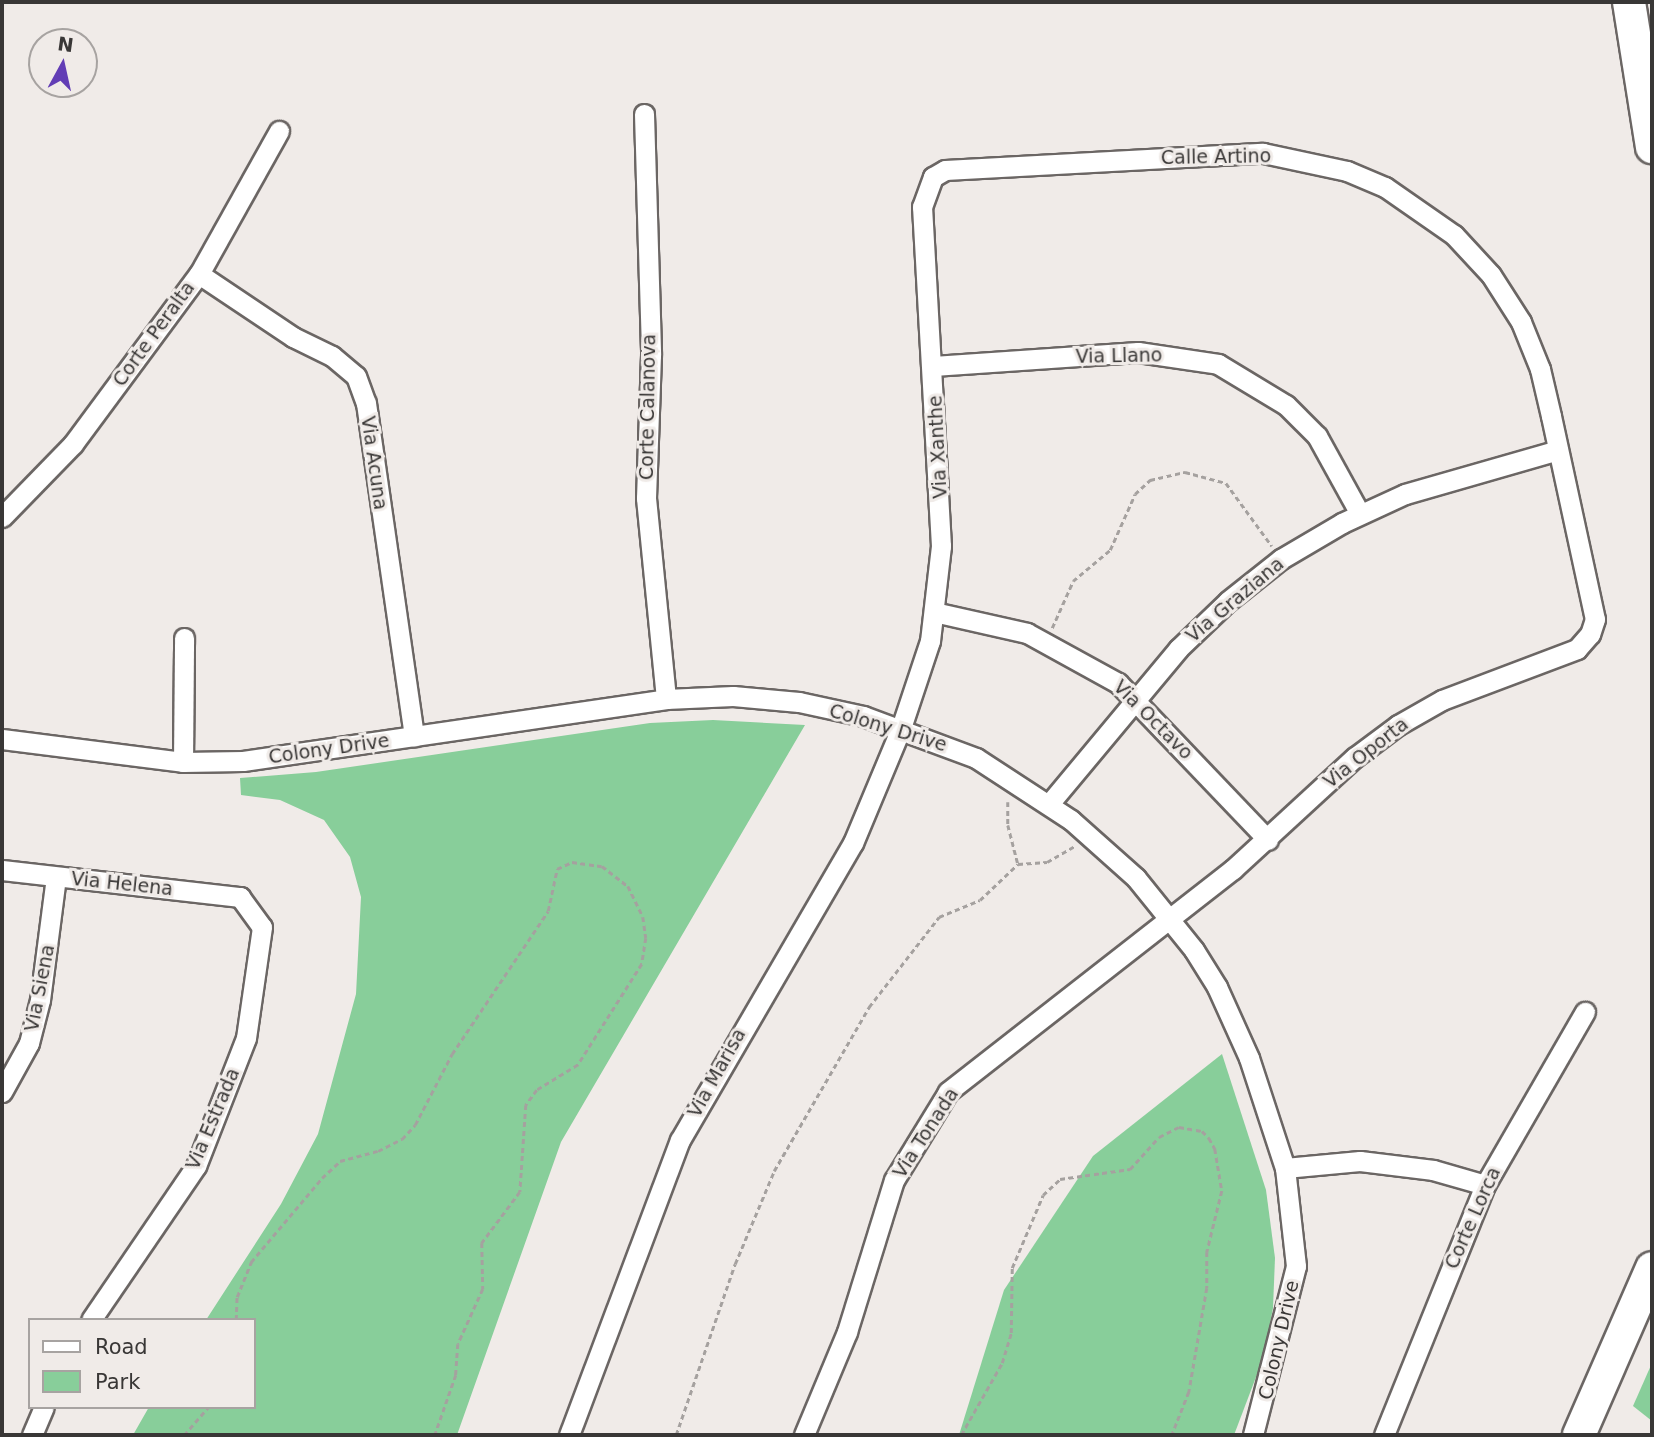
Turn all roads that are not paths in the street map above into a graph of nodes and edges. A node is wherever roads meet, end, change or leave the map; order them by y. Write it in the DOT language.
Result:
graph roads {
  1 [pos="1629,2"];
  2 [pos="644,114"];
  3 [pos="279,131"];
  4 [pos="1652,147"];
  5 [pos="945,170"];
  6 [pos="199,274"];
  7 [pos="933,366"];
  8 [pos="1558,450"];
  9 [pos="1360,514"];
  10 [pos="2,517"];
  11 [pos="934,612"];
  12 [pos="1590,634"];
  13 [pos="184,638"];
  14 [pos="1135,698"];
  15 [pos="666,699"];
  16 [pos="901,728"];
  17 [pos="414,737"];
  18 [pos="2,739"];
  19 [pos="183,762"];
  20 [pos="1049,804"];
  21 [pos="1268,840"];
  22 [pos="3,870"];
  23 [pos="56,877"];
  24 [pos="240,897"];
  25 [pos="1168,917"];
  26 [pos="1584,1012"];
  27 [pos="2,1092"];
  28 [pos="1286,1168"];
  29 [pos="1485,1185"];
  30 [pos="1652,1268"];
  31 [pos="92,1318"];
  32 [pos="43,1409"];
  33 [pos="32,1435"];
  34 [pos="569,1435"];
  35 [pos="804,1435"];
  36 [pos="1253,1435"];
  37 [pos="1384,1435"];
  38 [pos="1578,1435"];
  1 -- 4 [label="main road"];
  2 -- 15 [label="street, Corte Calanova"];
  3 -- 6 [label="street, Corte Peralta"];
  5 -- 7 [label="street, Via Xanthe"];
  5 -- 8 [label="street, Calle Artino"];
  6 -- 10 [label="street, Corte Peralta"];
  6 -- 17 [label="street, Via Acuna"];
  7 -- 9 [label="street, Via Llano"];
  7 -- 11 [label="street, Via Xanthe"];
  8 -- 9 [label="street, Via Graziana"];
  8 -- 12 [label="street, Calle Artino"];
  9 -- 14 [label="street, Via Graziana"];
  11 -- 14 [label="street, Via Octavo"];
  11 -- 16 [label="street, Via Xanthe"];
  12 -- 21 [label="street, Via Oporta"];
  13 -- 19 [label="street"];
  14 -- 20 [label="street, Via Graziana"];
  14 -- 21 [label="street, Via Octavo"];
  15 -- 16 [label="street, Colony Drive"];
  15 -- 17 [label="street, Colony Drive"];
  16 -- 20 [label="street, Colony Drive"];
  16 -- 34 [label="street, Via Marisa"];
  17 -- 19 [label="street, Colony Drive"];
  18 -- 19 [label="street, Colony Drive"];
  20 -- 25 [label="street, Colony Drive"];
  21 -- 25 [label="street, Via Oporta"];
  22 -- 23 [label="street, Via Helena"];
  23 -- 24 [label="street, Via Helena"];
  23 -- 27 [label="street, Via Siena"];
  24 -- 31 [label="street, Via Estrada"];
  25 -- 28 [label="street, Colony Drive"];
  25 -- 35 [label="street, Via Tonada"];
  26 -- 29 [label="street, Corte Lorca"];
  28 -- 29 [label="street"];
  28 -- 36 [label="street, Colony Drive"];
  29 -- 37 [label="street, Corte Lorca"];
  30 -- 38 [label="main road"];
  32 -- 33 [label="street"];
}
